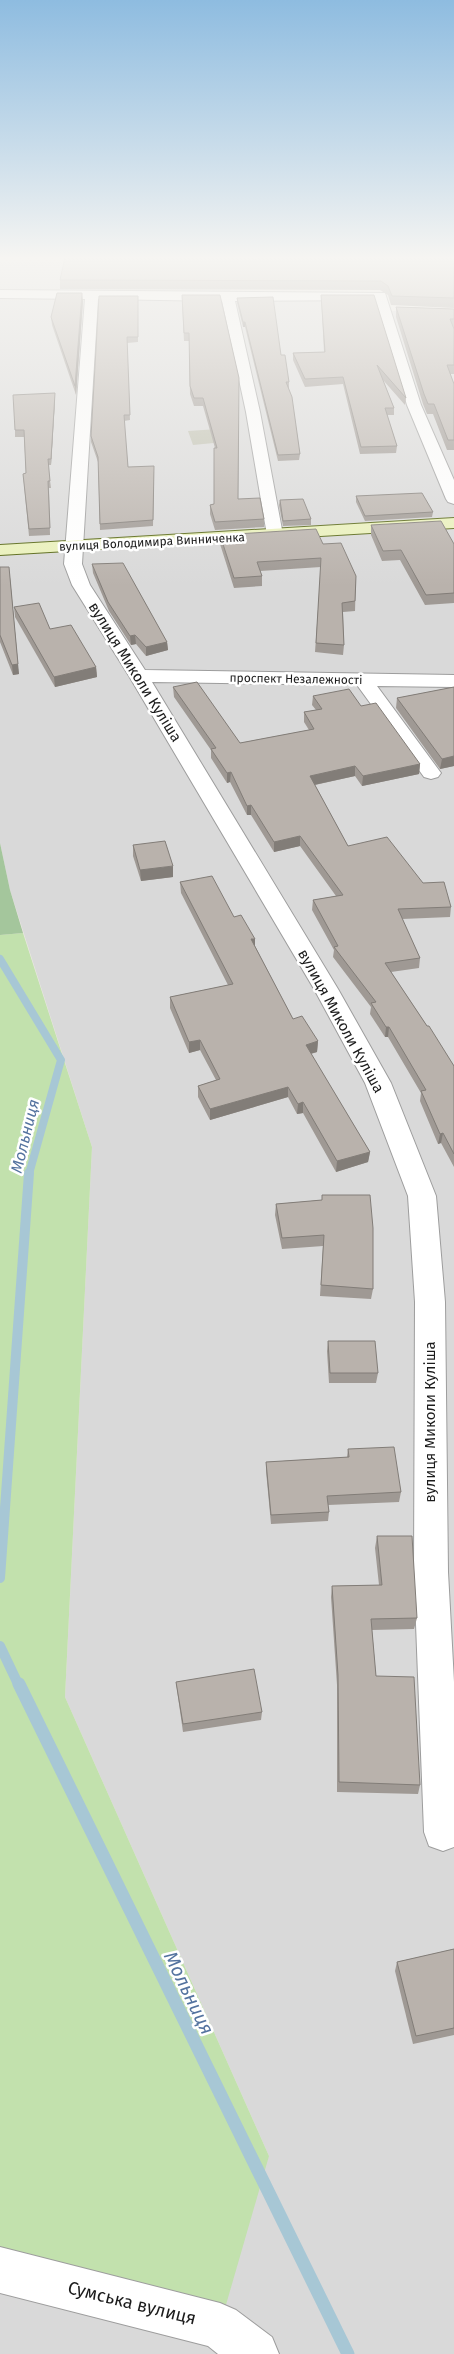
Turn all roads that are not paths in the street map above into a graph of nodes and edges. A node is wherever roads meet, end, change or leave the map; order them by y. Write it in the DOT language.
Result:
graph roads {
  1 [pos="87,367"];
  2 [pos="243,367"];
  3 [pos="404,367"];
  4 [pos="454,499"];
  5 [pos="454,523"];
  6 [pos="275,535"];
  7 [pos="75,546"];
  8 [pos="0,550"];
  9 [pos="139,676"];
  10 [pos="363,680"];
  11 [pos="454,681"];
  12 [pos="431,773"];
  13 [pos="444,1832"];
  14 [pos="0,2270"];
  15 [pos="255,2354"];
  1 -- 7 [label="street, вулиця Миколи Куліша"];
  2 -- 6 [label="street"];
  3 -- 4 [label="street"];
  5 -- 6 [label="main road, вулиця Володимира Винниченка"];
  6 -- 7 [label="main road, вулиця Володимира Винниченка"];
  7 -- 8 [label="main road, вулиця Володимира Винниченка"];
  7 -- 9 [label="street, вулиця Миколи Куліша"];
  9 -- 10 [label="street, проспект Незалежності"];
  9 -- 13 [label="street, вулиця Миколи Куліша"];
  10 -- 11 [label="street, проспект Незалежності"];
  10 -- 12 [label="street"];
  14 -- 15 [label="street, Сумська вулиця"];
}
